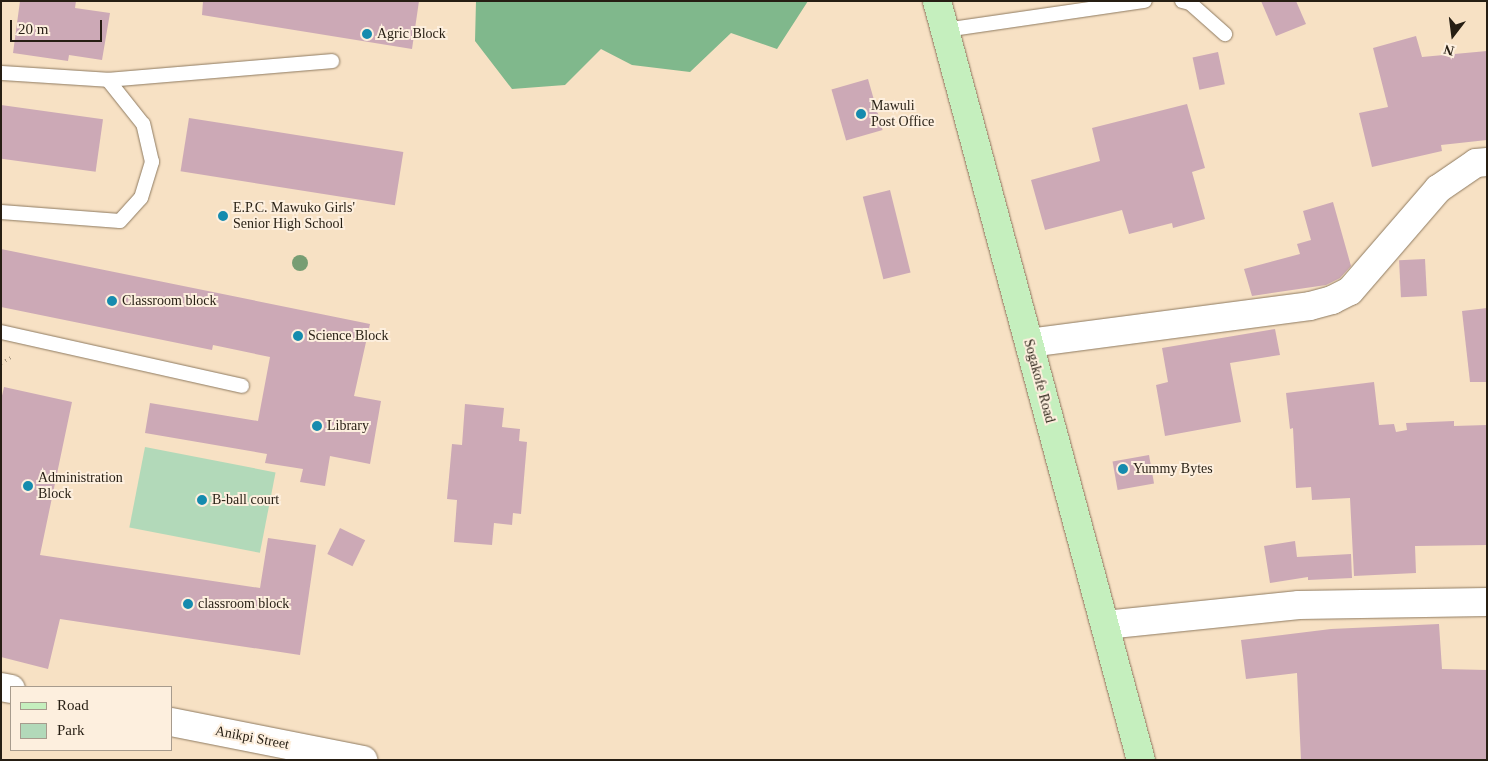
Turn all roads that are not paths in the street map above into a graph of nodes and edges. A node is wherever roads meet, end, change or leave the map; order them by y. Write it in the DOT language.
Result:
graph roads {
  1 [pos="937,1"];
  2 [pos="1145,1"];
  3 [pos="1182,1"];
  4 [pos="945,30"];
  5 [pos="1225,34"];
  6 [pos="332,61"];
  7 [pos="1,73"];
  8 [pos="108,80"];
  9 [pos="1487,162"];
  10 [pos="1,212"];
  11 [pos="1,332"];
  12 [pos="1029,343"];
  13 [pos="242,386"];
  14 [pos="1487,602"];
  15 [pos="1105,625"];
  16 [pos="172,722"];
  17 [pos="270,751"];
  18 [pos="363,760"];
  19 [pos="1141,760"];
  1 -- 4 [label="main road, Sogakofe Road"];
  2 -- 4 [label="lane"];
  3 -- 5 [label="lane"];
  4 -- 12 [label="main road, Sogakofe Road"];
  6 -- 8 [label="lane"];
  7 -- 8 [label="lane"];
  8 -- 10 [label="lane"];
  9 -- 12 [label="street"];
  11 -- 13 [label="lane"];
  12 -- 15 [label="main road, Sogakofe Road"];
  14 -- 15 [label="street"];
  15 -- 19 [label="main road, Sogakofe Road"];
  16 -- 17 [label="street, Anikpi Street"];
  17 -- 18 [label="street, Anikpi Street"];
}
